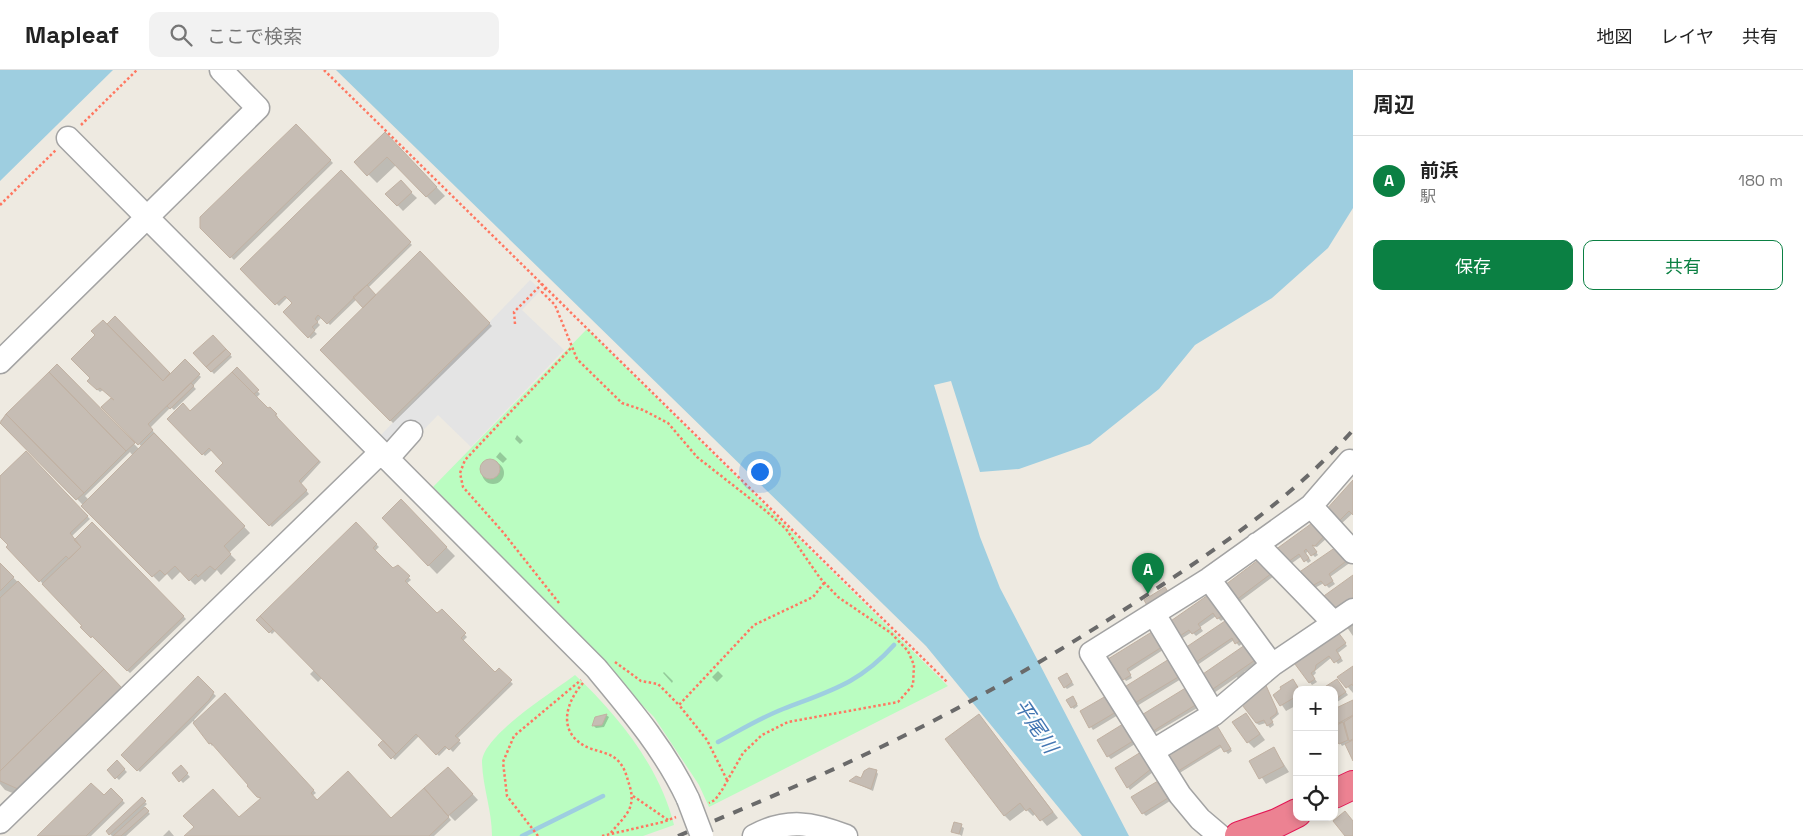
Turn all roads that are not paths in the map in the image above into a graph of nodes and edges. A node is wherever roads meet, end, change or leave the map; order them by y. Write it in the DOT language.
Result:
graph roads {
  1 [pos="221,70"];
  2 [pos="68,138"];
  3 [pos="147,217"];
  4 [pos="0,362"];
  5 [pos="412,432"];
  6 [pos="384,456"];
  7 [pos="1350,461"];
  8 [pos="1311,506"];
  9 [pos="1257,544"];
  10 [pos="1353,552"];
  11 [pos="1209,579"];
  12 [pos="1353,610"];
  13 [pos="1154,614"];
  14 [pos="1334,623"];
  15 [pos="1272,665"];
  16 [pos="1214,714"];
  17 [pos="1153,751"];
  18 [pos="1353,785"];
  19 [pos="1338,792"];
  20 [pos="1293,815"];
  21 [pos="0,822"];
  22 [pos="702,836"];
  23 [pos="754,836"];
  24 [pos="846,836"];
  25 [pos="1220,836"];
  26 [pos="1239,836"];
  1 -- 3 [label="street"];
  2 -- 3 [label="street"];
  3 -- 4 [label="street"];
  3 -- 6 [label="street"];
  5 -- 6 [label="street"];
  6 -- 21 [label="street"];
  6 -- 22 [label="street, bridge"];
  7 -- 8 [label="street"];
  8 -- 9 [label="street"];
  8 -- 10 [label="street"];
  9 -- 11 [label="street"];
  9 -- 14 [label="street"];
  11 -- 13 [label="street"];
  11 -- 15 [label="street"];
  12 -- 14 [label="street"];
  13 -- 16 [label="street"];
  13 -- 17 [label="street"];
  14 -- 15 [label="street"];
  15 -- 16 [label="street"];
  16 -- 17 [label="street"];
  17 -- 25 [label="street"];
  18 -- 19 [label="highway"];
  20 -- 26 [label="highway"];
  23 -- 24 [label="street"];
}
